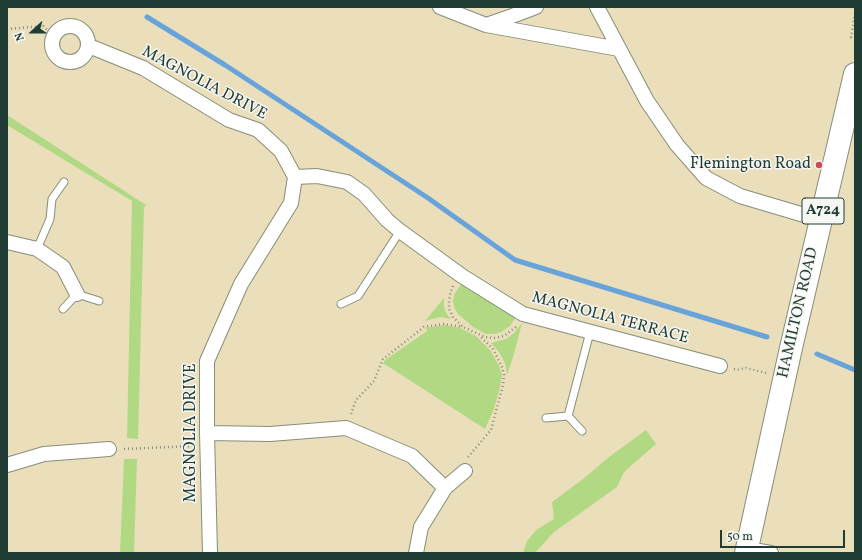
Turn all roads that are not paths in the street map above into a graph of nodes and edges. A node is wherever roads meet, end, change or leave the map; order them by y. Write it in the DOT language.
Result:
graph roads {
  1 [pos="440,7"];
  2 [pos="536,7"];
  3 [pos="597,7"];
  4 [pos="486,25"];
  5 [pos="89,46"];
  6 [pos="619,49"];
  7 [pos="855,74"];
  8 [pos="295,177"];
  9 [pos="64,182"];
  10 [pos="821,220"];
  11 [pos="400,231"];
  12 [pos="7,242"];
  13 [pos="37,249"];
  14 [pos="77,294"];
  15 [pos="99,301"];
  16 [pos="341,304"];
  17 [pos="63,309"];
  18 [pos="590,332"];
  19 [pos="720,366"];
  20 [pos="568,416"];
  21 [pos="546,418"];
  22 [pos="582,431"];
  23 [pos="207,433"];
  24 [pos="109,449"];
  25 [pos="7,465"];
  26 [pos="465,471"];
  27 [pos="446,488"];
  28 [pos="746,551"];
  29 [pos="210,553"];
  30 [pos="416,553"];
  31 [pos="771,553"];
  1 -- 4 [label="street"];
  2 -- 4 [label="street"];
  3 -- 6 [label="street"];
  4 -- 6 [label="street"];
  5 -- 5 [label="street"];
  5 -- 8 [label="street, MAGNOLIA DRIVE"];
  6 -- 10 [label="street"];
  7 -- 10 [label="main road, HAMILTON ROAD / A724"];
  8 -- 11 [label="street, MAGNOLIA TERRACE"];
  8 -- 23 [label="street, MAGNOLIA DRIVE"];
  9 -- 13 [label="lane"];
  10 -- 28 [label="main road, HAMILTON ROAD / A724"];
  11 -- 16 [label="lane"];
  11 -- 18 [label="street, MAGNOLIA TERRACE"];
  12 -- 13 [label="street"];
  13 -- 14 [label="street"];
  14 -- 15 [label="lane"];
  14 -- 17 [label="lane"];
  18 -- 19 [label="street, MAGNOLIA TERRACE"];
  18 -- 20 [label="lane"];
  20 -- 21 [label="lane"];
  20 -- 22 [label="lane"];
  23 -- 27 [label="street"];
  23 -- 29 [label="street, MAGNOLIA DRIVE"];
  24 -- 25 [label="street"];
  26 -- 27 [label="street"];
  27 -- 30 [label="street"];
  28 -- 31 [label="street"];
}
